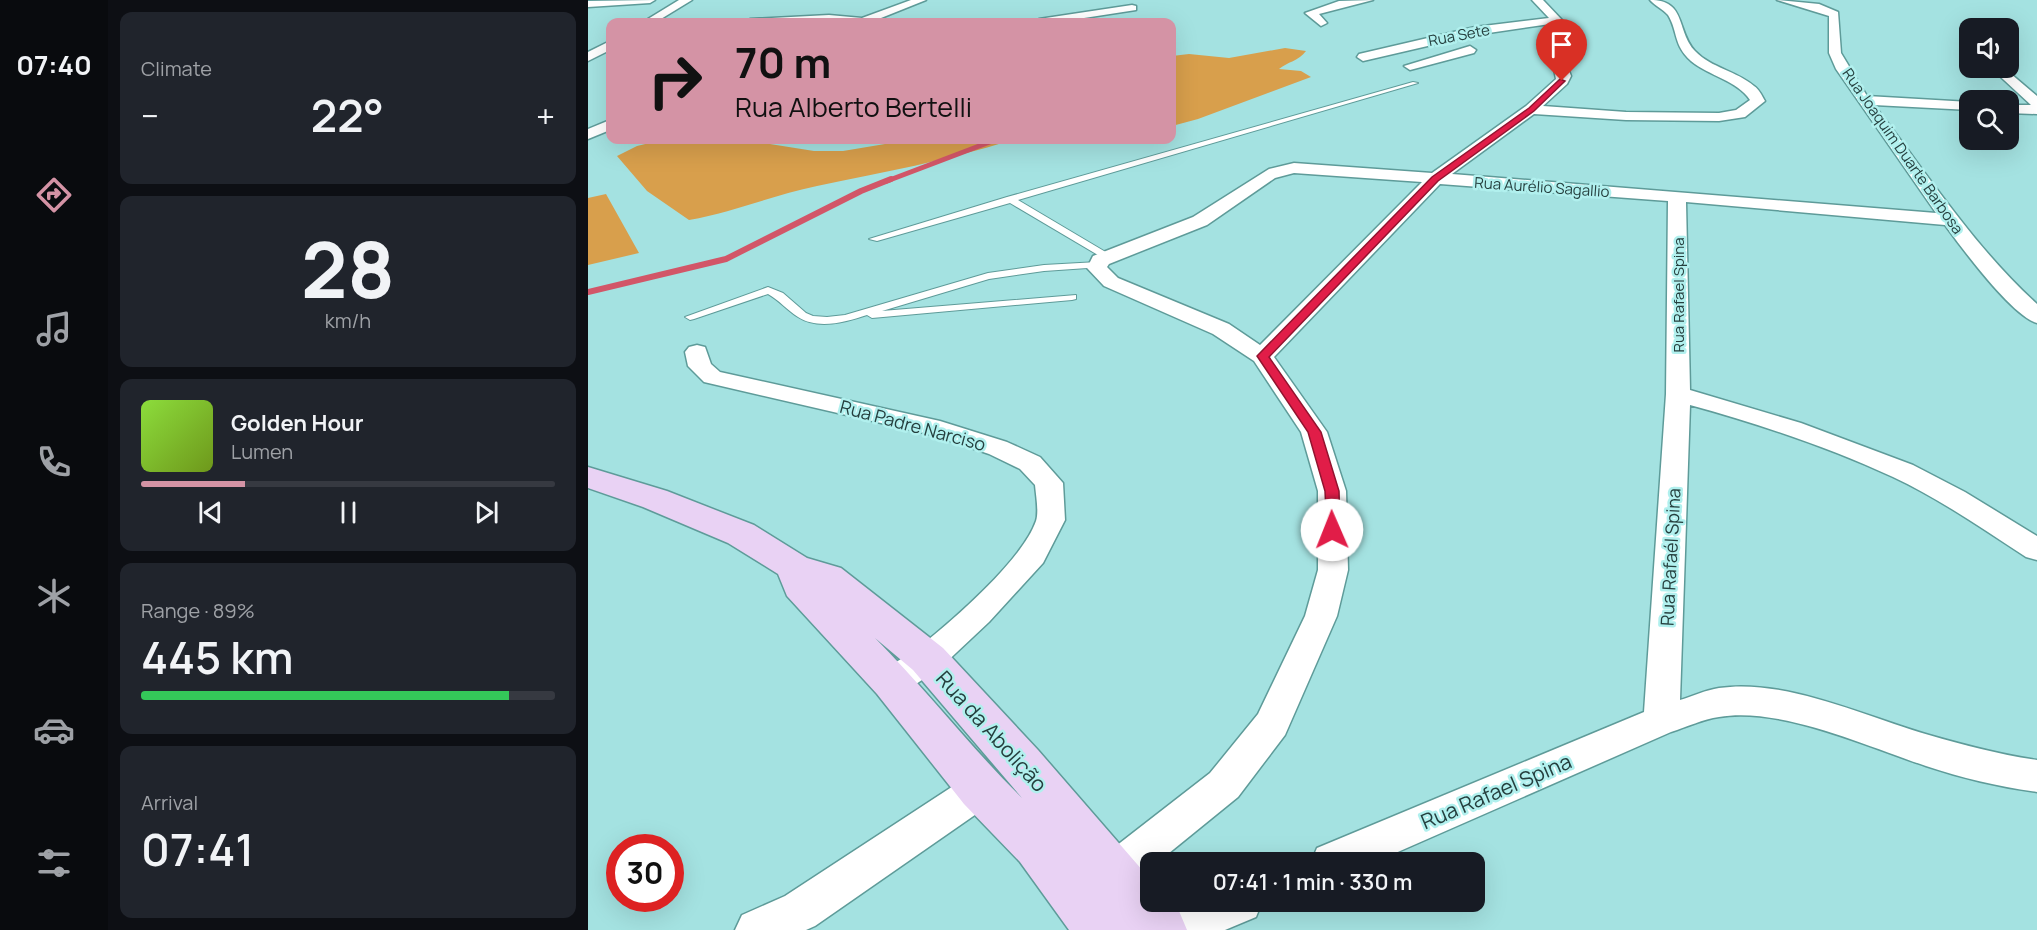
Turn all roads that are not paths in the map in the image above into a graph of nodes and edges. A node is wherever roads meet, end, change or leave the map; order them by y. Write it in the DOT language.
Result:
graph roads {
  1 [pos="650,0"];
  2 [pos="687,0"];
  3 [pos="904,0"];
  4 [pos="921,0"];
  5 [pos="1368,0"];
  6 [pos="1537,0"];
  7 [pos="1655,0"];
  8 [pos="1782,0"];
  9 [pos="1070,5"];
  10 [pos="588,6"];
  11 [pos="1132,8"];
  12 [pos="1086,15"];
  13 [pos="656,18"];
  14 [pos="866,18"];
  15 [pos="869,18"];
  16 [pos="1066,18"];
  17 [pos="1556,20"];
  18 [pos="1321,23"];
  19 [pos="606,47"];
  20 [pos="1482,47"];
  21 [pos="588,57"];
  22 [pos="1363,57"];
  23 [pos="1410,66"];
  24 [pos="2008,78"];
  25 [pos="1414,83"];
  26 [pos="1865,100"];
  27 [pos="2037,103"];
  28 [pos="1959,105"];
  29 [pos="1531,109"];
  30 [pos="2019,109"];
  31 [pos="2037,110"];
  32 [pos="606,118"];
  33 [pos="606,125"];
  34 [pos="589,127"];
  35 [pos="1435,179"];
  36 [pos="1677,196"];
  37 [pos="1010,199"];
  38 [pos="1950,220"];
  39 [pos="874,239"];
  40 [pos="1102,260"];
  41 [pos="1072,297"];
  42 [pos="2037,316"];
  43 [pos="690,317"];
  44 [pos="846,318"];
  45 [pos="697,352"];
  46 [pos="1262,356"];
  47 [pos="1678,394"];
  48 [pos="588,477"];
  49 [pos="2037,550"];
  50 [pos="910,670"];
  51 [pos="1661,720"];
  52 [pos="2037,776"];
  53 [pos="981,789"];
  54 [pos="1354,852"];
  55 [pos="1115,873"];
  56 [pos="1217,912"];
  57 [pos="1090,914"];
  58 [pos="757,930"];
  59 [pos="1160,930"];
  60 [pos="1175,930"];
  1 -- 10 [label="street"];
  2 -- 13 [label="street"];
  3 -- 14 [label="street"];
  4 -- 15 [label="street"];
  5 -- 18 [label="street"];
  6 -- 17 [label="street"];
  7 -- 29 [label="street"];
  8 -- 26 [label="street, Rua Joaquim Duarte Barbosa"];
  9 -- 12 [label="street"];
  11 -- 12 [label="street"];
  12 -- 16 [label="street"];
  17 -- 22 [label="street, Rua Sete"];
  17 -- 29 [label="street"];
  19 -- 21 [label="street"];
  20 -- 23 [label="street"];
  24 -- 27 [label="street"];
  25 -- 37 [label="lane"];
  26 -- 28 [label="street"];
  26 -- 38 [label="street, Rua Joaquim Duarte Barbosa"];
  29 -- 35 [label="street"];
  30 -- 31 [label="street"];
  32 -- 34 [label="street"];
  33 -- 34 [label="street"];
  35 -- 36 [label="street, Rua Aurélio Sagallio"];
  35 -- 40 [label="street, Rua Aurélio Sagallio"];
  35 -- 46 [label="street"];
  36 -- 38 [label="street, Rua Aurélio Sagallio"];
  36 -- 47 [label="street, Rua Rafael Spina"];
  37 -- 39 [label="lane"];
  37 -- 40 [label="lane"];
  38 -- 42 [label="street, Rua Joaquim Duarte Barbosa"];
  40 -- 44 [label="lane"];
  40 -- 46 [label="street"];
  41 -- 44 [label="lane"];
  43 -- 44 [label="lane"];
  45 -- 50 [label="street, Rua Padre Narciso"];
  46 -- 55 [label="street"];
  47 -- 49 [label="street"];
  47 -- 51 [label="street, Rua Rafaél Spina"];
  48 -- 50 [label="main road, Rua da Abolição"];
  50 -- 53 [label="main road, Rua da Abolição"];
  50 -- 55 [label="main road, Rua da Abolição"];
  51 -- 52 [label="street, Rua Rafael Spina"];
  51 -- 54 [label="street, Rua Rafael Spina"];
  53 -- 57 [label="main road, Rua da Abolição"];
  53 -- 58 [label="street"];
  55 -- 57 [label="street"];
  55 -- 59 [label="main road, Rua da Abolição"];
  56 -- 60 [label="street"];
}
